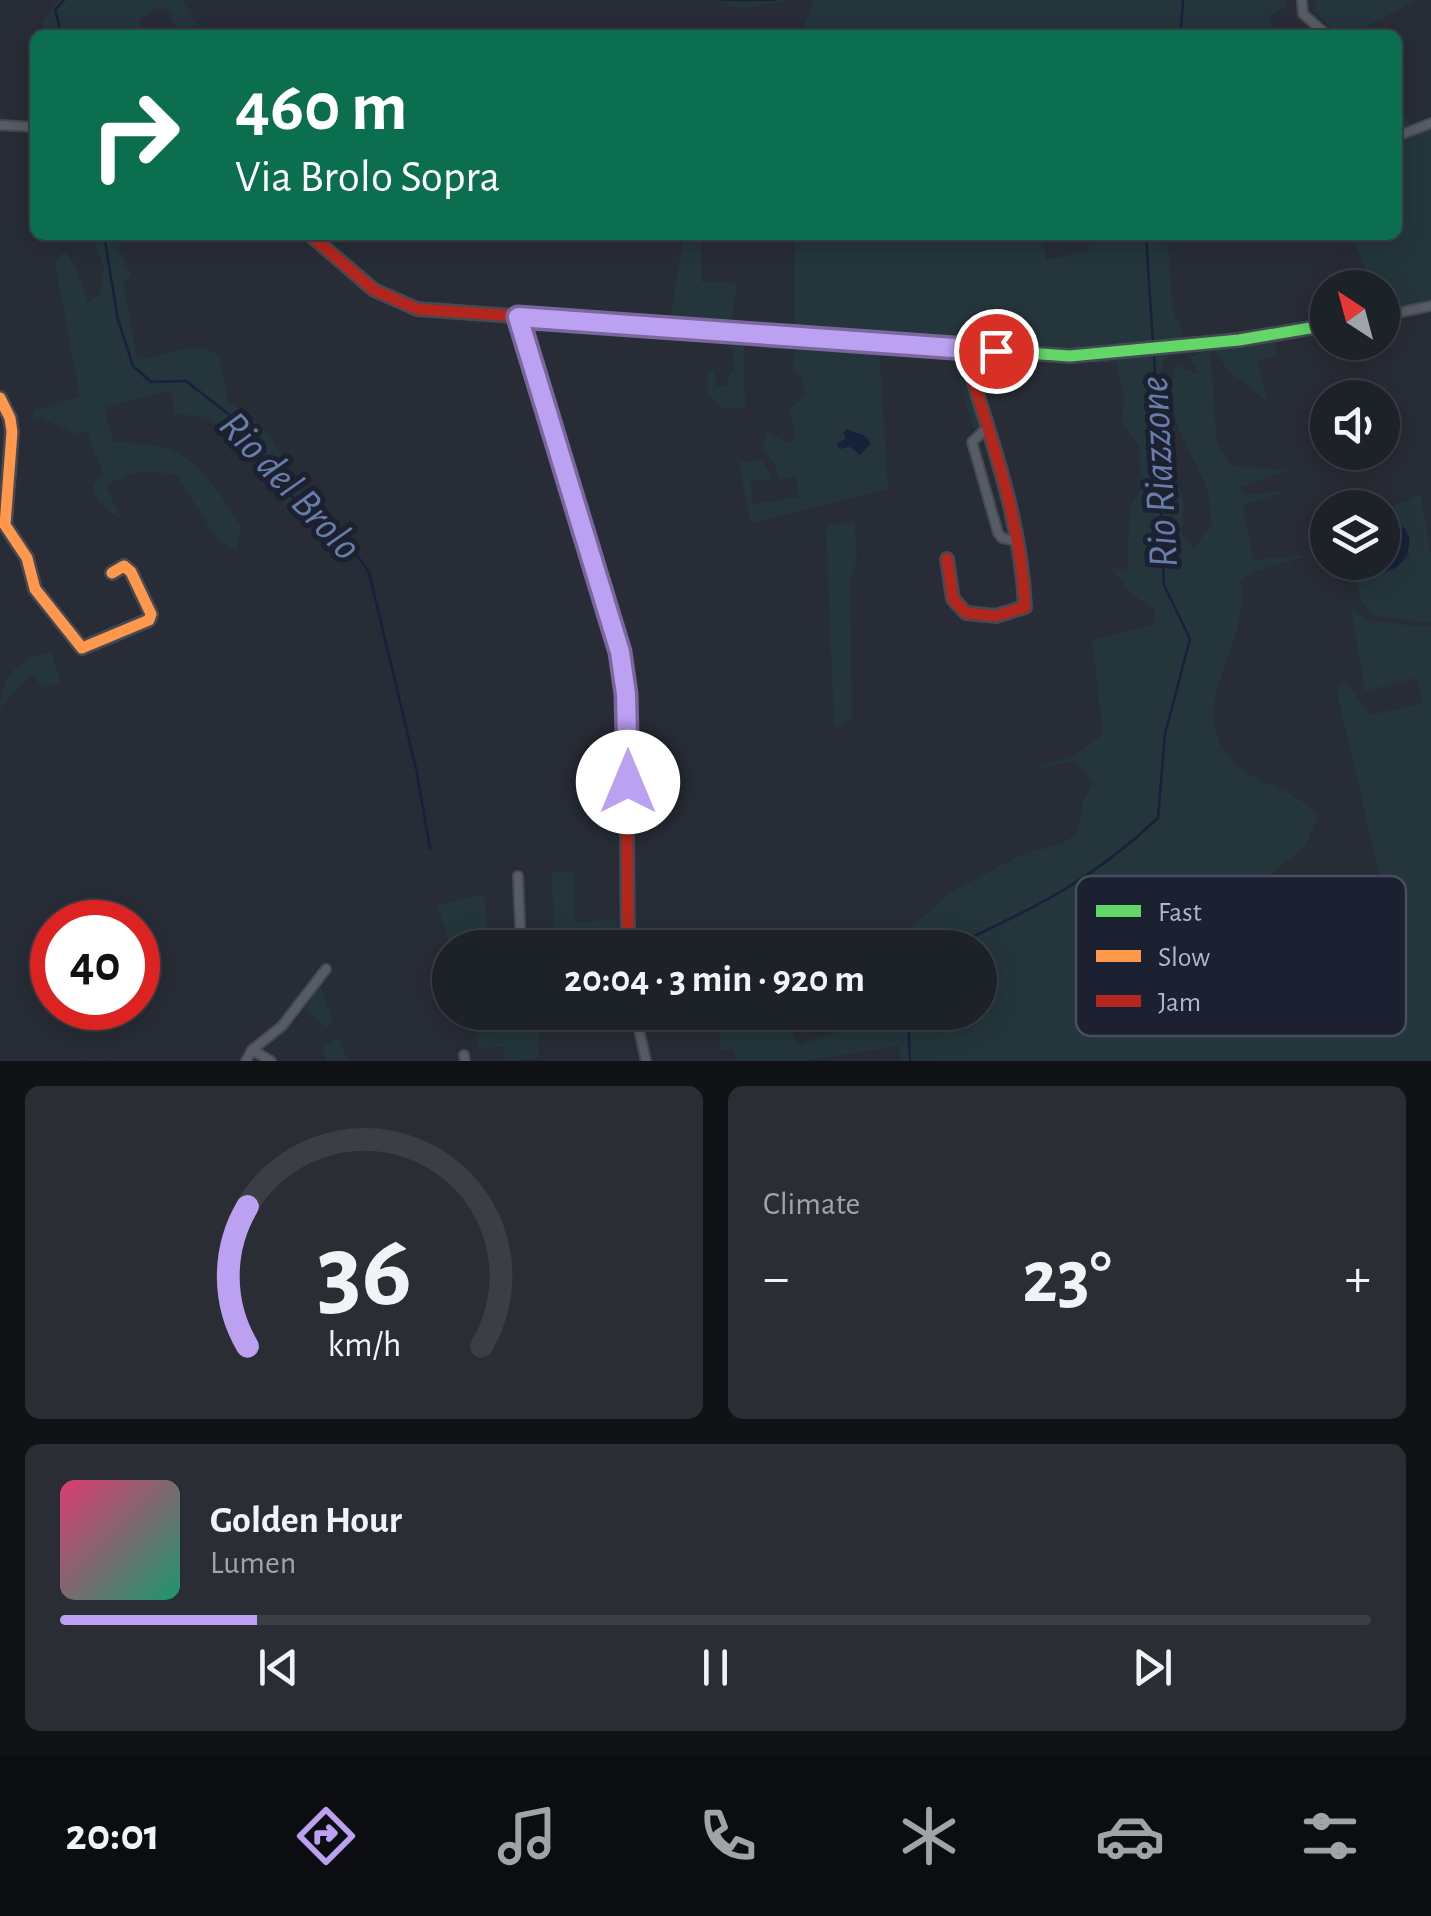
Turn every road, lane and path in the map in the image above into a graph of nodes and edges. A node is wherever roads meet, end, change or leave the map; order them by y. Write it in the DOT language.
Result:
graph roads {
  1 [pos="1302,2"];
  2 [pos="1322,30"];
  3 [pos="1431,124"];
  4 [pos="0,125"];
  5 [pos="30,127"];
  6 [pos="1402,135"];
  7 [pos="316,240"];
  8 [pos="1431,306"];
  9 [pos="1400,312"];
  10 [pos="518,317"];
  11 [pos="1310,328"];
  12 [pos="962,348"];
  13 [pos="0,398"];
  14 [pos="988,427"];
  15 [pos="1017,541"];
  16 [pos="947,559"];
  17 [pos="112,573"];
  18 [pos="518,876"];
  19 [pos="520,930"];
  20 [pos="627,930"];
  21 [pos="326,968"];
  22 [pos="639,1030"];
  23 [pos="252,1050"];
  24 [pos="246,1061"];
  25 [pos="272,1061"];
  26 [pos="646,1061"];
  1 -- 2 [label="street"];
  3 -- 6 [label="street"];
  4 -- 5 [label="street"];
  7 -- 10 [label="street"];
  8 -- 9 [label="street"];
  10 -- 12 [label="street"];
  10 -- 20 [label="street"];
  11 -- 12 [label="street"];
  12 -- 14 [label="street"];
  13 -- 17 [label="street"];
  14 -- 15 [label="street"];
  14 -- 15 [label="street"];
  15 -- 16 [label="street"];
  18 -- 19 [label="street"];
  21 -- 23 [label="street"];
  22 -- 26 [label="street"];
  23 -- 24 [label="street"];
  23 -- 25 [label="street"];
}
